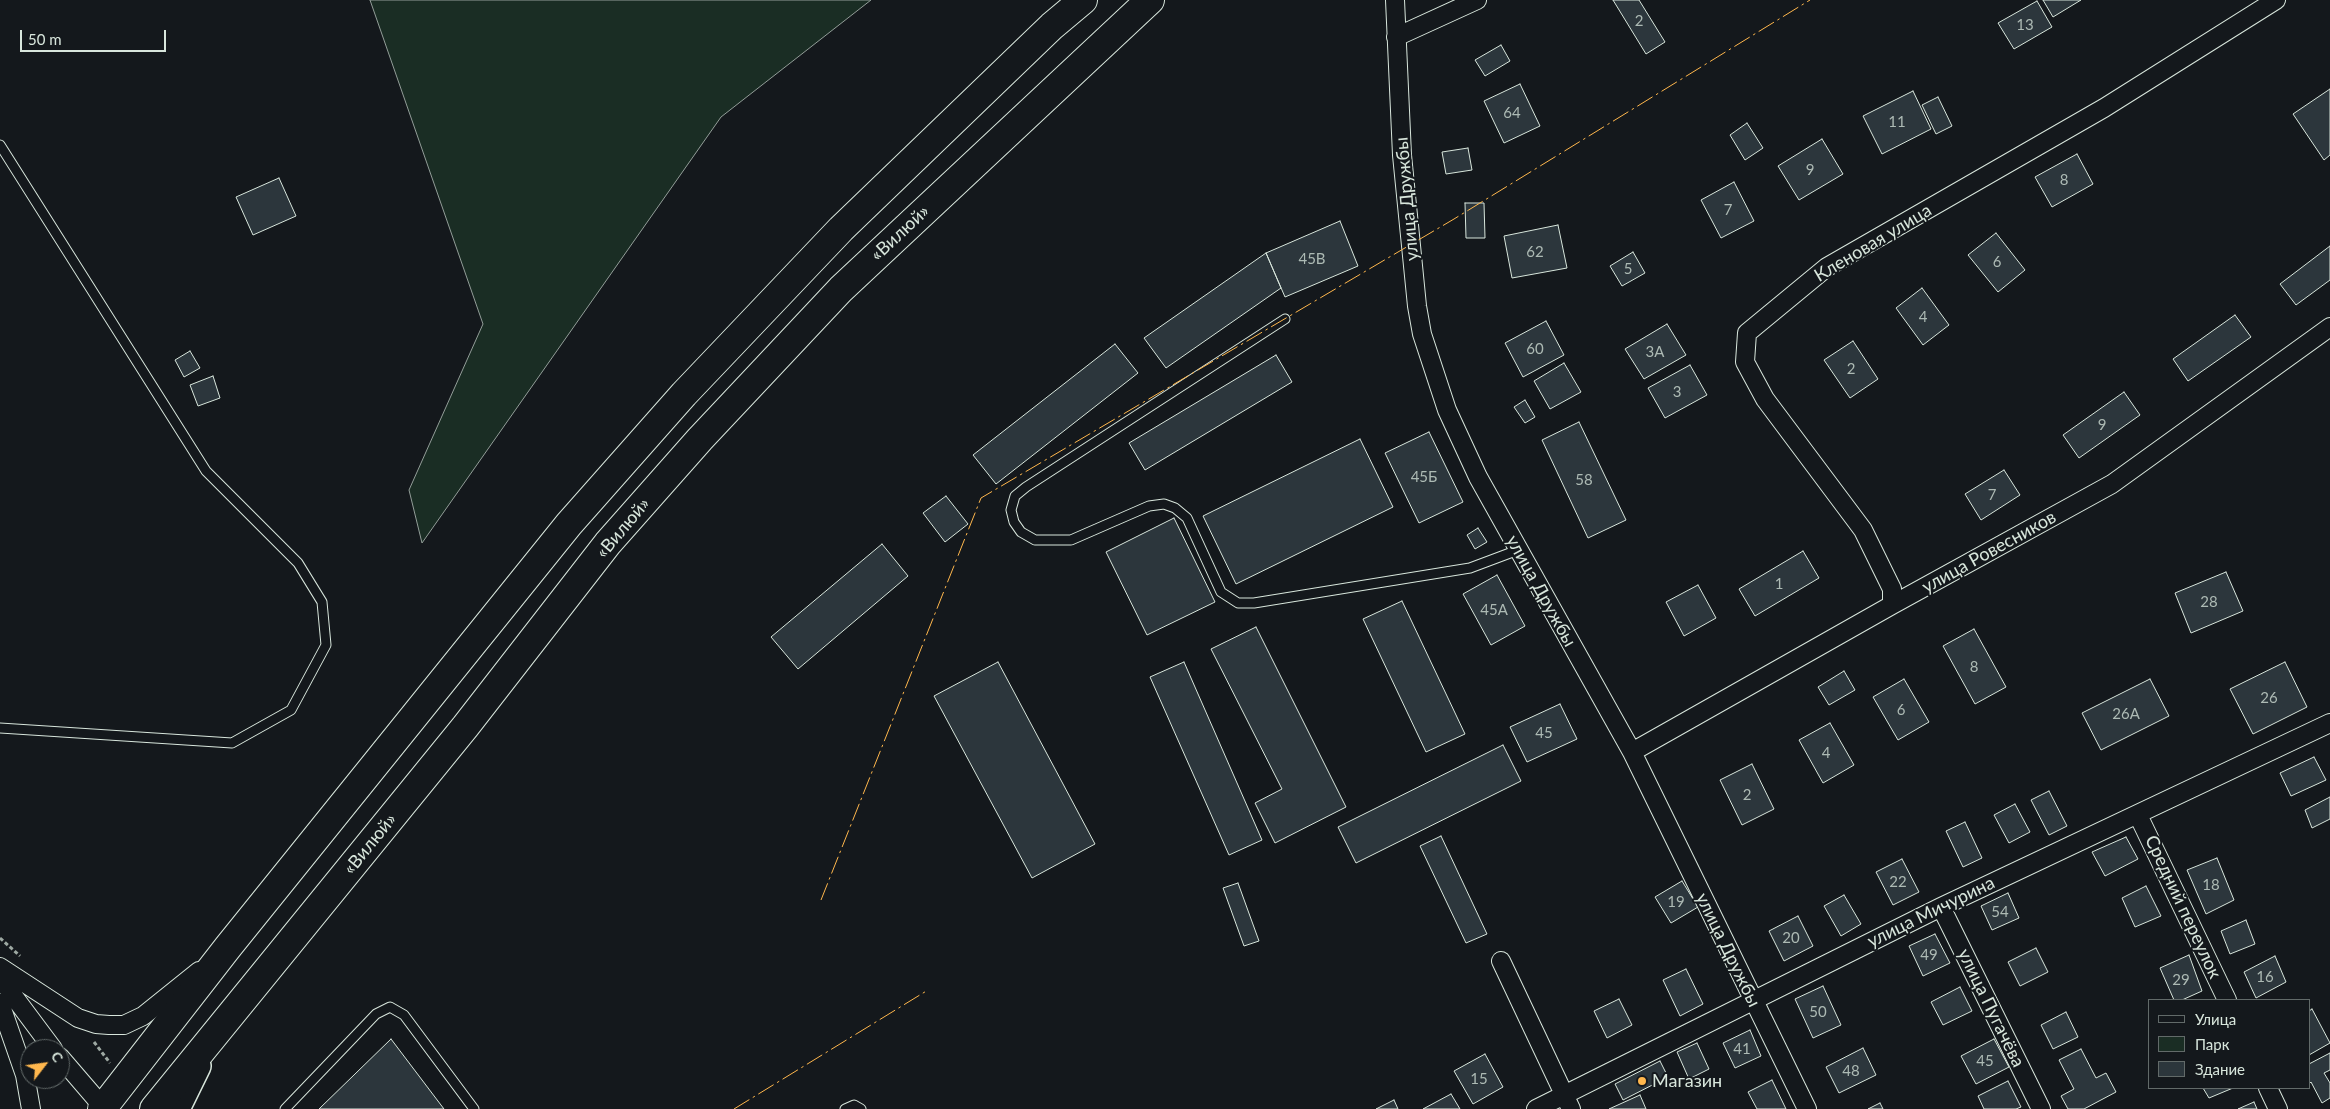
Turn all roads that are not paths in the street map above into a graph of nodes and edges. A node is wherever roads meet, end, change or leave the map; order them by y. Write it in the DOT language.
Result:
graph roads {
  1 [pos="1083,0"];
  2 [pos="1150,0"];
  3 [pos="1395,0"];
  4 [pos="1477,0"];
  5 [pos="2276,0"];
  6 [pos="1396,37"];
  7 [pos="0,145"];
  8 [pos="1285,319"];
  9 [pos="2330,327"];
  10 [pos="1518,550"];
  11 [pos="1892,605"];
  12 [pos="2329,727"];
  13 [pos="0,728"];
  14 [pos="1632,752"];
  15 [pos="2138,814"];
  16 [pos="1941,907"];
  17 [pos="228,947"];
  18 [pos="1501,961"];
  19 [pos="0,967"];
  20 [pos="0,978"];
  21 [pos="2227,999"];
  22 [pos="1752,1000"];
  23 [pos="0,1003"];
  24 [pos="214,1036"];
  25 [pos="46,1039"];
  26 [pos="70,1069"];
  27 [pos="2268,1089"];
  28 [pos="1567,1102"];
  29 [pos="103,1108"];
  30 [pos="31,1109"];
  31 [pos="154,1109"];
  32 [pos="177,1109"];
  33 [pos="285,1109"];
  34 [pos="474,1109"];
  35 [pos="845,1109"];
  36 [pos="861,1109"];
  37 [pos="1536,1109"];
  38 [pos="1807,1109"];
  39 [pos="2041,1109"];
  40 [pos="2278,1109"];
  1 -- 17 [label="highway"];
  2 -- 24 [label="highway, «Вилюй»"];
  3 -- 6 [label="street, улица Дружбы"];
  4 -- 6 [label="street"];
  5 -- 11 [label="street, Кленовая улица"];
  6 -- 10 [label="street, улица Дружбы"];
  7 -- 13 [label="lane"];
  8 -- 10 [label="lane"];
  9 -- 11 [label="street, улица Ровесников"];
  10 -- 14 [label="street, улица Дружбы"];
  11 -- 14 [label="street, улица Ровесников"];
  12 -- 15 [label="street, улица Мичурина"];
  14 -- 22 [label="street, улица Дружбы"];
  15 -- 16 [label="street, улица Мичурина"];
  15 -- 21 [label="street, Средний переулок"];
  16 -- 22 [label="street, улица Мичурина"];
  16 -- 39 [label="street, улица Пугачёва"];
  17 -- 19 [label="street"];
  17 -- 29 [label="highway"];
  18 -- 28 [label="street"];
  20 -- 25 [label="street"];
  22 -- 28 [label="street, улица Мичурина"];
  22 -- 38 [label="street, улица Дружбы"];
  23 -- 30 [label="street"];
  24 -- 31 [label="highway, «Вилюй»"];
  24 -- 32 [label="main road"];
  26 -- 29 [label="street"];
  27 -- 40 [label="street"];
  28 -- 37 [label="street, улица Мичурина"];
  33 -- 34 [label="lane"];
  35 -- 36 [label="lane"];
}
